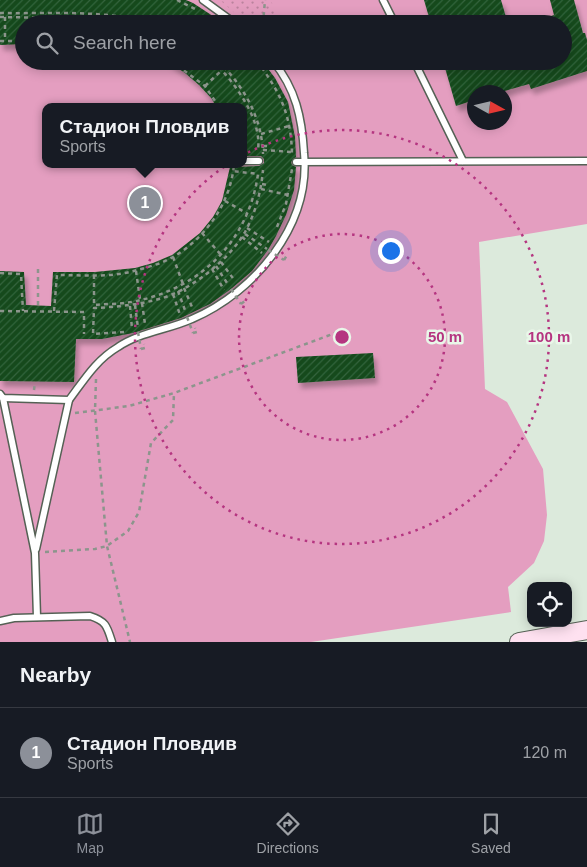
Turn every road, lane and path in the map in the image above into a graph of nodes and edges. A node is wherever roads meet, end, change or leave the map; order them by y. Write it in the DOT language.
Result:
graph roads {
  1 [pos="177,0"];
  2 [pos="203,0"];
  3 [pos="265,0"];
  4 [pos="383,0"];
  5 [pos="203,14"];
  6 [pos="0,15"];
  7 [pos="15,15"];
  8 [pos="15,15"];
  9 [pos="110,15"];
  10 [pos="224,15"];
  11 [pos="264,15"];
  12 [pos="390,15"];
  13 [pos="4,17"];
  14 [pos="15,17"];
  15 [pos="0,41"];
  16 [pos="5,41"];
  17 [pos="15,41"];
  18 [pos="183,70"];
  19 [pos="222,70"];
  20 [pos="228,70"];
  21 [pos="263,70"];
  22 [pos="280,70"];
  23 [pos="418,70"];
  24 [pos="204,86"];
  25 [pos="217,103"];
  26 [pos="246,103"];
  27 [pos="247,104"];
  28 [pos="249,108"];
  29 [pos="260,111"];
  30 [pos="255,112"];
  31 [pos="289,126"];
  32 [pos="261,134"];
  33 [pos="262,146"];
  34 [pos="269,146"];
  35 [pos="259,150"];
  36 [pos="263,150"];
  37 [pos="292,152"];
  38 [pos="261,160"];
  39 [pos="247,161"];
  40 [pos="463,161"];
  41 [pos="587,161"];
  42 [pos="293,162"];
  43 [pos="305,162"];
  44 [pos="263,167"];
  45 [pos="233,168"];
  46 [pos="233,171"];
  47 [pos="262,184"];
  48 [pos="267,185"];
  49 [pos="261,190"];
  50 [pos="288,195"];
  51 [pos="224,201"];
  52 [pos="248,214"];
  53 [pos="247,228"];
  54 [pos="202,233"];
  55 [pos="244,234"];
  56 [pos="242,237"];
  57 [pos="282,252"];
  58 [pos="262,253"];
  59 [pos="221,255"];
  60 [pos="286,255"];
  61 [pos="173,257"];
  62 [pos="277,259"];
  63 [pos="221,262"];
  64 [pos="216,266"];
  65 [pos="38,267"];
  66 [pos="212,269"];
  67 [pos="136,271"];
  68 [pos="0,273"];
  69 [pos="94,275"];
  70 [pos="236,282"];
  71 [pos="183,284"];
  72 [pos="184,288"];
  73 [pos="224,290"];
  74 [pos="178,291"];
  75 [pos="173,294"];
  76 [pos="240,296"];
  77 [pos="234,300"];
  78 [pos="245,301"];
  79 [pos="141,302"];
  80 [pos="38,305"];
  81 [pos="135,305"];
  82 [pos="130,306"];
  83 [pos="194,310"];
  84 [pos="0,311"];
  85 [pos="22,311"];
  86 [pos="54,311"];
  87 [pos="181,316"];
  88 [pos="194,325"];
  89 [pos="146,328"];
  90 [pos="189,328"];
  91 [pos="195,332"];
  92 [pos="338,332"];
  93 [pos="84,334"];
  94 [pos="144,341"];
  95 [pos="133,344"];
  96 [pos="145,348"];
  97 [pos="97,376"];
  98 [pos="174,393"];
  99 [pos="1,396"];
  100 [pos="70,400"];
  101 [pos="95,411"];
  102 [pos="67,414"];
  103 [pos="107,546"];
  104 [pos="36,553"];
  105 [pos="37,618"];
  106 [pos="0,621"];
  107 [pos="587,630"];
  108 [pos="112,642"];
  109 [pos="130,642"];
  110 [pos="519,642"];
  1 -- 5 [label="path"];
  2 -- 10 [label="lane"];
  3 -- 11 [label="path"];
  4 -- 12 [label="lane"];
  6 -- 7 [label="path"];
  6 -- 13 [label="path"];
  8 -- 9 [label="path"];
  13 -- 14 [label="path"];
  13 -- 16 [label="path"];
  15 -- 16 [label="path"];
  16 -- 17 [label="path"];
  18 -- 24 [label="path"];
  19 -- 24 [label="path"];
  19 -- 26 [label="path"];
  20 -- 30 [label="path"];
  21 -- 31 [label="path"];
  22 -- 43 [label="lane"];
  23 -- 40 [label="lane"];
  24 -- 25 [label="path"];
  27 -- 28 [label="path"];
  28 -- 35 [label="path"];
  29 -- 30 [label="path"];
  30 -- 32 [label="path"];
  31 -- 32 [label="path"];
  31 -- 37 [label="path"];
  32 -- 33 [label="path"];
  33 -- 34 [label="path"];
  33 -- 36 [label="path"];
  36 -- 37 [label="path"];
  36 -- 38 [label="path"];
  37 -- 42 [label="path"];
  38 -- 39 [label="lane"];
  40 -- 41 [label="lane"];
  40 -- 43 [label="lane"];
  42 -- 43 [label="lane"];
  42 -- 50 [label="path"];
  43 -- 100 [label="lane"];
  44 -- 47 [label="path"];
  45 -- 46 [label="path"];
  46 -- 51 [label="path"];
  46 -- 52 [label="path"];
  47 -- 48 [label="path"];
  47 -- 49 [label="path"];
  49 -- 50 [label="path"];
  49 -- 53 [label="path"];
  50 -- 53 [label="path"];
  51 -- 52 [label="path"];
  51 -- 54 [label="path"];
  52 -- 59 [label="path"];
  53 -- 55 [label="path"];
  54 -- 59 [label="path"];
  54 -- 61 [label="path"];
  55 -- 56 [label="path"];
  55 -- 60 [label="path, bridge"];
  56 -- 58 [label="path"];
  56 -- 63 [label="path"];
  57 -- 62 [label="path"];
  59 -- 71 [label="path"];
  61 -- 67 [label="path"];
  61 -- 71 [label="path"];
  63 -- 64 [label="path"];
  63 -- 70 [label="path"];
  64 -- 66 [label="path"];
  64 -- 78 [label="path, bridge"];
  65 -- 80 [label="path"];
  66 -- 72 [label="path"];
  66 -- 73 [label="path"];
  67 -- 69 [label="path"];
  67 -- 79 [label="path"];
  68 -- 85 [label="path"];
  69 -- 79 [label="path"];
  69 -- 86 [label="path"];
  71 -- 79 [label="path"];
  72 -- 74 [label="path"];
  72 -- 83 [label="path"];
  74 -- 75 [label="path"];
  74 -- 91 [label="path, bridge"];
  75 -- 79 [label="path"];
  75 -- 87 [label="path"];
  76 -- 77 [label="path"];
  79 -- 81 [label="path"];
  79 -- 89 [label="path"];
  81 -- 82 [label="path"];
  81 -- 96 [label="path, bridge"];
  82 -- 82 [label="path"];
  84 -- 85 [label="path"];
  85 -- 86 [label="path"];
  86 -- 93 [label="path"];
  88 -- 90 [label="path"];
  92 -- 98 [label="path"];
  94 -- 95 [label="path"];
  97 -- 101 [label="path"];
  98 -- 101 [label="path"];
  98 -- 103 [label="path"];
  99 -- 100 [label="lane"];
  99 -- 104 [label="lane"];
  100 -- 102 [label="lane"];
  101 -- 102 [label="path"];
  101 -- 103 [label="path"];
  102 -- 104 [label="lane"];
  103 -- 104 [label="path"];
  103 -- 109 [label="path"];
  104 -- 105 [label="lane"];
  105 -- 106 [label="lane"];
  105 -- 108 [label="lane"];
  107 -- 110 [label="main road"];
}
